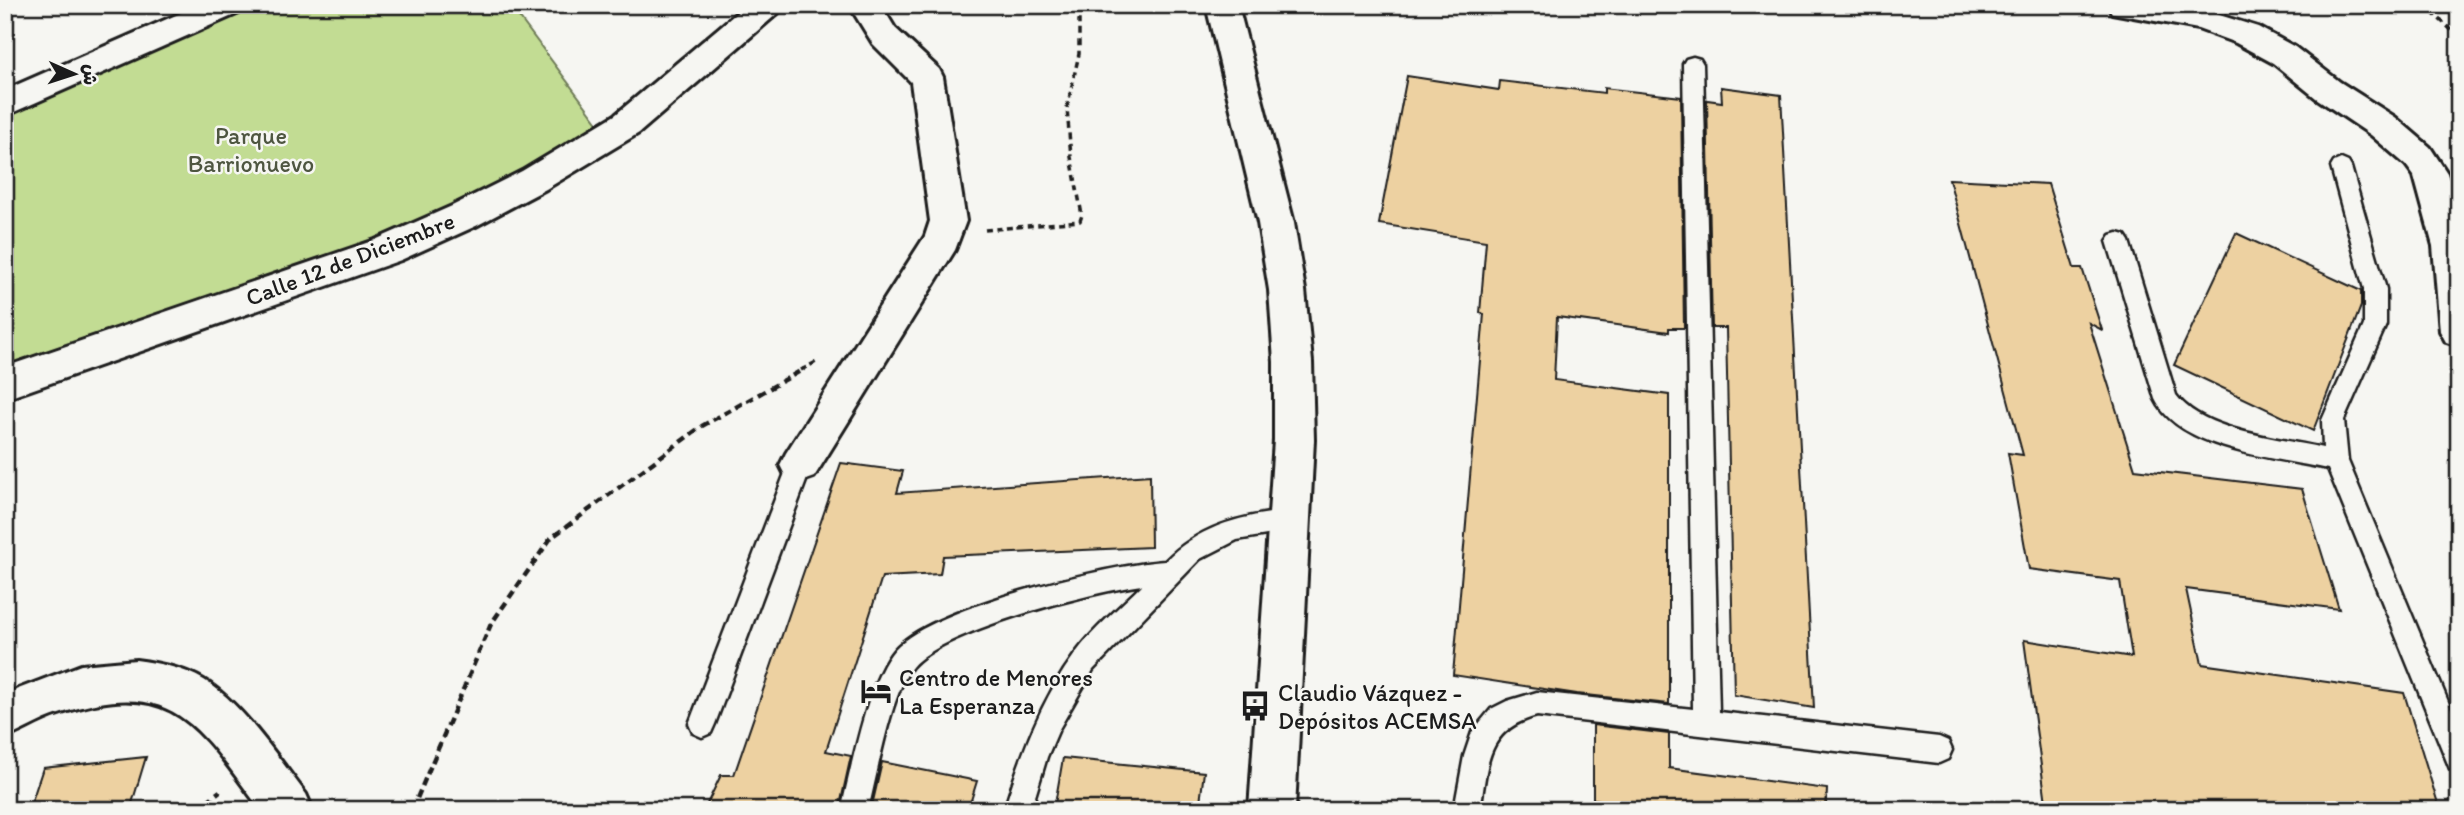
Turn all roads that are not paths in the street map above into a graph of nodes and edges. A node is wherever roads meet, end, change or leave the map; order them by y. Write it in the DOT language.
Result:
graph roads {
  1 [pos="228,5"];
  2 [pos="767,5"];
  3 [pos="865,5"];
  4 [pos="1222,5"];
  5 [pos="2123,5"];
  6 [pos="1693,64"];
  7 [pos="5,104"];
  8 [pos="2341,167"];
  9 [pos="2118,240"];
  10 [pos="2459,331"];
  11 [pos="5,383"];
  12 [pos="2336,461"];
  13 [pos="800,465"];
  14 [pos="1288,522"];
  15 [pos="1171,572"];
  16 [pos="5,717"];
  17 [pos="1706,722"];
  18 [pos="702,724"];
  19 [pos="1939,750"];
  20 [pos="2459,760"];
  21 [pos="290,810"];
  22 [pos="854,810"];
  23 [pos="1017,810"];
  24 [pos="1272,810"];
  25 [pos="1467,810"];
  1 -- 7 [label="street"];
  2 -- 11 [label="street, Calle 12 de Diciembre"];
  3 -- 13 [label="street"];
  4 -- 14 [label="street"];
  5 -- 10 [label="street"];
  6 -- 17 [label="lane"];
  8 -- 12 [label="lane"];
  9 -- 12 [label="lane"];
  12 -- 20 [label="lane"];
  13 -- 18 [label="lane"];
  14 -- 15 [label="lane"];
  14 -- 24 [label="street"];
  15 -- 22 [label="lane"];
  15 -- 23 [label="lane"];
  16 -- 21 [label="street"];
  17 -- 19 [label="lane"];
  17 -- 25 [label="lane"];
}
